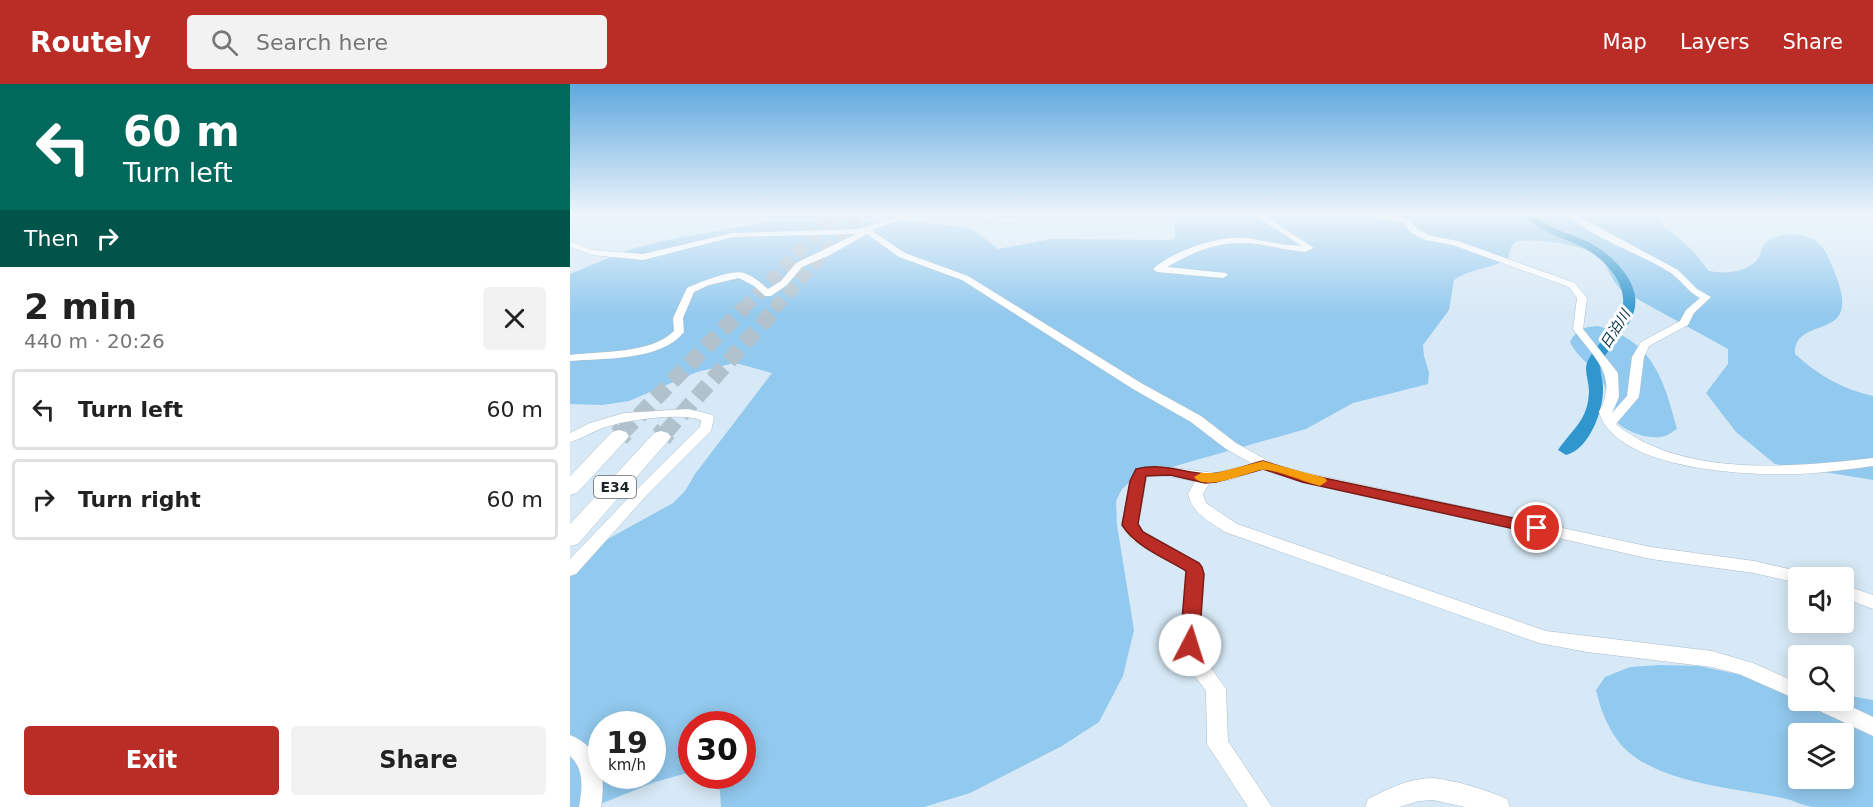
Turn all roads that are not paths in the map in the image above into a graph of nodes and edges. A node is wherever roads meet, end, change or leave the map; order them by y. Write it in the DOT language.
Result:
graph roads {
  1 [pos="583,249"];
  2 [pos="677,249"];
  3 [pos="833,249"];
  4 [pos="893,249"];
  5 [pos="1199,249"];
  6 [pos="1471,249"];
  7 [pos="1629,249"];
  8 [pos="1223,275"];
  9 [pos="570,358"];
  10 [pos="1609,424"];
  11 [pos="619,436"];
  12 [pos="661,437"];
  13 [pos="570,438"];
  14 [pos="1873,462"];
  15 [pos="1263,465"];
  16 [pos="1205,478"];
  17 [pos="570,488"];
  18 [pos="570,538"];
  19 [pos="570,570"];
  20 [pos="1788,574"];
  21 [pos="1854,595"];
  22 [pos="1873,602"];
  23 [pos="1788,687"];
  24 [pos="1838,711"];
  25 [pos="1873,728"];
  26 [pos="570,745"];
  27 [pos="590,807"];
  28 [pos="1261,807"];
  29 [pos="1376,807"];
  30 [pos="1499,807"];
  1 -- 2 [label="street"];
  3 -- 9 [label="street"];
  4 -- 15 [label="street"];
  5 -- 8 [label="street"];
  6 -- 10 [label="street"];
  7 -- 10 [label="street"];
  10 -- 14 [label="street"];
  11 -- 17 [label="highway, E34"];
  12 -- 18 [label="highway, E34"];
  13 -- 19 [label="street"];
  15 -- 16 [label="street"];
  15 -- 20 [label="street"];
  16 -- 23 [label="street"];
  16 -- 28 [label="street"];
  21 -- 22 [label="street"];
  24 -- 25 [label="street"];
  26 -- 27 [label="street"];
  29 -- 30 [label="street"];
}
